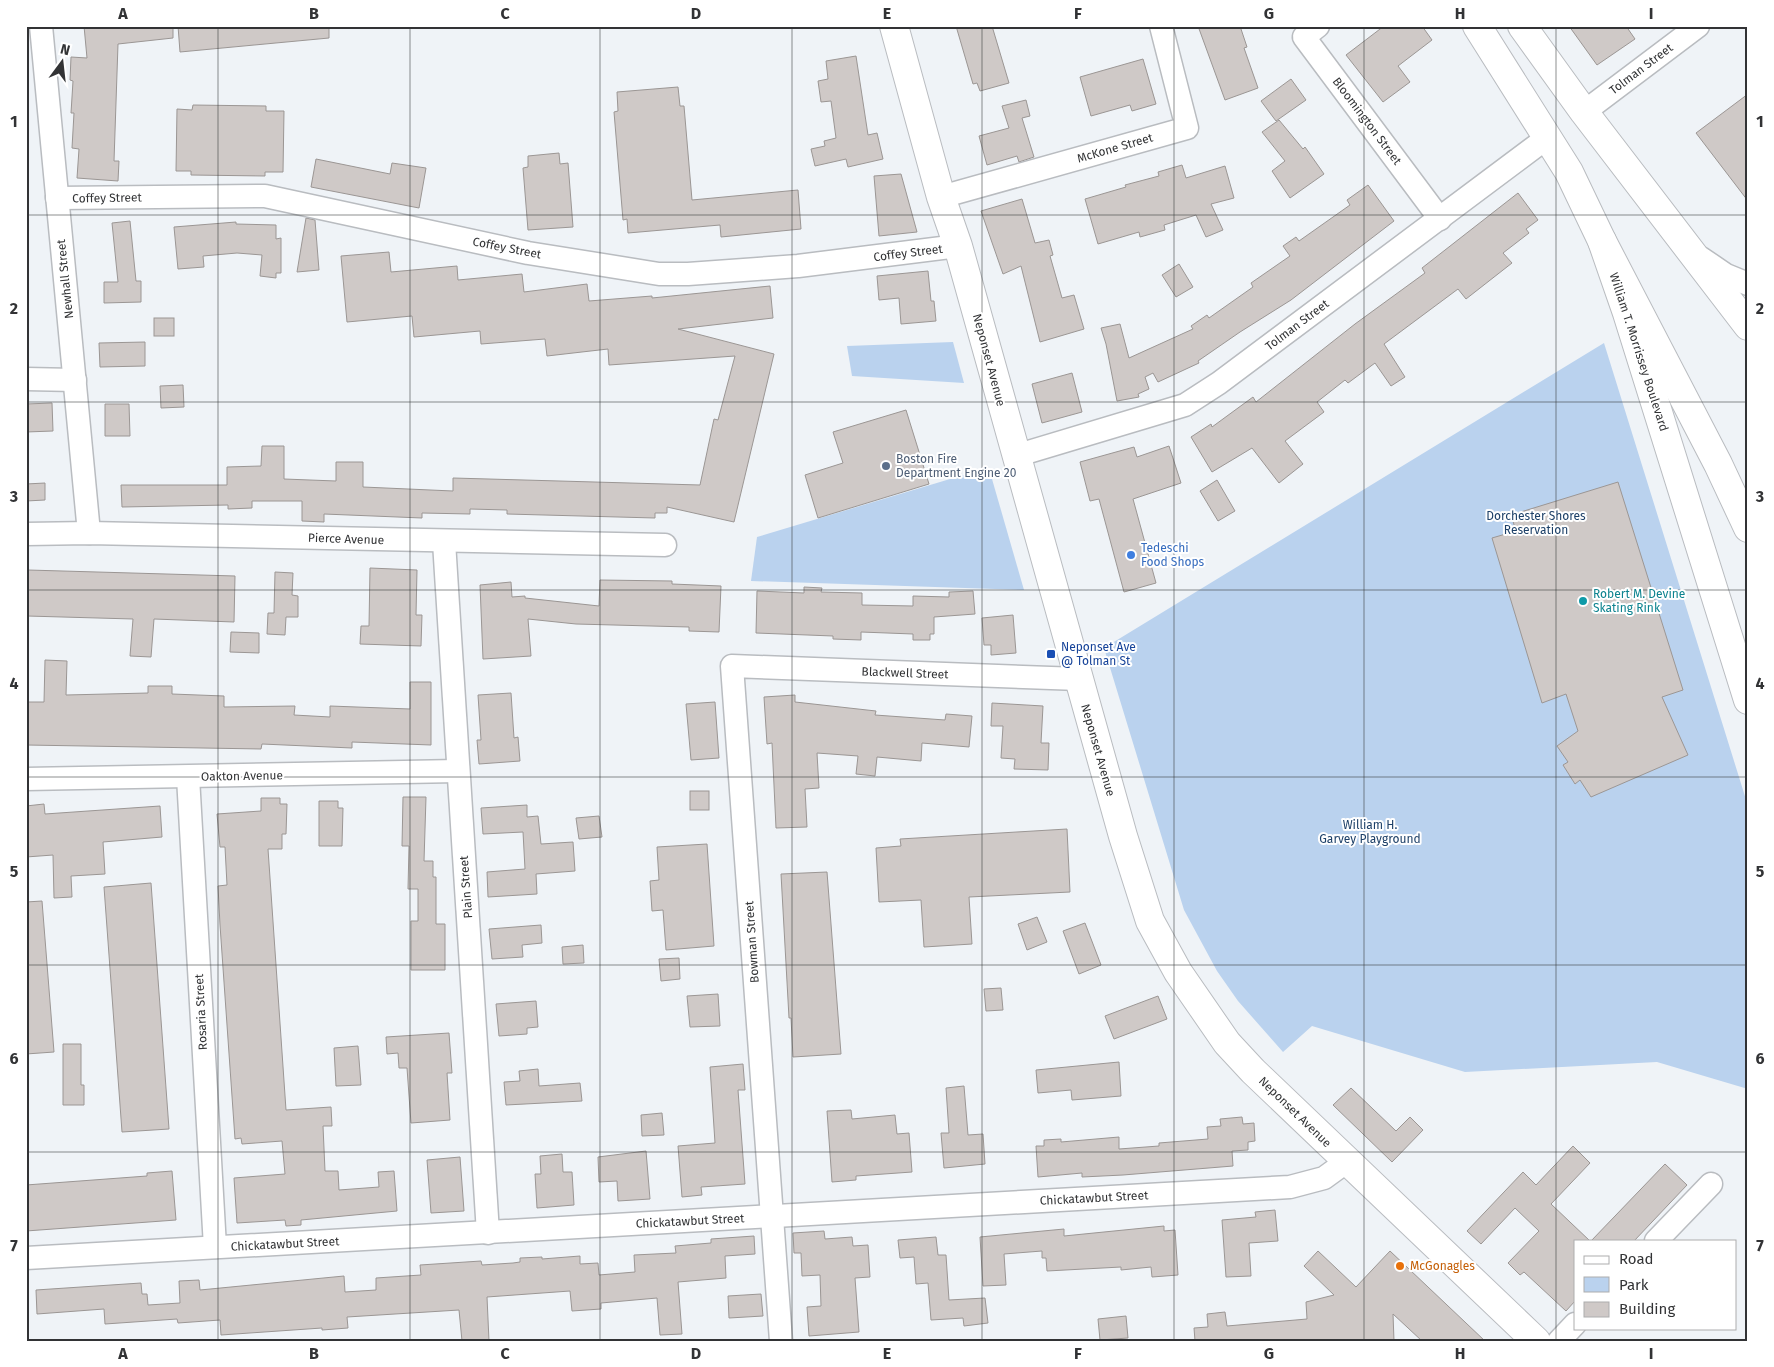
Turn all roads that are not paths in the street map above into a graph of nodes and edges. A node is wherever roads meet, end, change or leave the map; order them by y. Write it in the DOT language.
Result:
graph roads {
  1 [pos="41,26"];
  2 [pos="894,26"];
  3 [pos="1161,26"];
  4 [pos="1318,26"];
  5 [pos="1477,26"];
  6 [pos="1522,26"];
  7 [pos="1698,26"];
  8 [pos="1584,112"];
  9 [pos="1548,136"];
  10 [pos="941,197"];
  11 [pos="57,198"];
  12 [pos="1440,219"];
  13 [pos="1602,242"];
  14 [pos="958,246"];
  15 [pos="1689,249"];
  16 [pos="1748,284"];
  17 [pos="1748,326"];
  18 [pos="26,379"];
  19 [pos="75,380"];
  20 [pos="1016,456"];
  21 [pos="1748,528"];
  22 [pos="89,533"];
  23 [pos="26,534"];
  24 [pos="444,542"];
  25 [pos="665,545"];
  26 [pos="732,666"];
  27 [pos="1079,679"];
  28 [pos="1748,700"];
  29 [pos="458,771"];
  30 [pos="188,777"];
  31 [pos="26,779"];
  32 [pos="1346,1162"];
  33 [pos="1711,1184"];
  34 [pos="773,1217"];
  35 [pos="488,1232"];
  36 [pos="1657,1240"];
  37 [pos="215,1247"];
  38 [pos="26,1258"];
  39 [pos="1574,1325"];
  40 [pos="781,1341"];
  41 [pos="1536,1341"];
  42 [pos="1559,1341"];
  1 -- 11 [label="street, Newhall Street"];
  2 -- 10 [label="main road, Neponset Avenue"];
  3 -- 10 [label="street, McKone Street"];
  4 -- 12 [label="street, Bloomington Street"];
  5 -- 9 [label="main road, William T. Morrissey Boulevard"];
  6 -- 8 [label="main road"];
  7 -- 8 [label="street, Tolman Street"];
  8 -- 15 [label="main road"];
  9 -- 12 [label="street, Tolman Street"];
  9 -- 13 [label="main road, William T. Morrissey Boulevard"];
  10 -- 14 [label="main road, Neponset Avenue"];
  11 -- 14 [label="street, Coffey Street"];
  11 -- 19 [label="street, Newhall Street"];
  12 -- 20 [label="street, Tolman Street"];
  13 -- 21 [label="main road"];
  13 -- 28 [label="main road, William T. Morrissey Boulevard"];
  14 -- 20 [label="main road, Neponset Avenue"];
  15 -- 16 [label="street"];
  15 -- 17 [label="main road"];
  18 -- 19 [label="street"];
  19 -- 22 [label="street, Newhall Street"];
  20 -- 27 [label="main road, Neponset Avenue"];
  22 -- 23 [label="street, Pierce Avenue"];
  22 -- 24 [label="street, Pierce Avenue"];
  24 -- 25 [label="street, Pierce Avenue"];
  24 -- 29 [label="street, Plain Street"];
  26 -- 27 [label="street, Blackwell Street"];
  26 -- 34 [label="street, Bowman Street"];
  27 -- 32 [label="main road, Neponset Avenue"];
  29 -- 30 [label="street, Oakton Avenue"];
  29 -- 35 [label="street, Plain Street"];
  30 -- 31 [label="street, Oakton Avenue"];
  30 -- 37 [label="street, Rosaria Street"];
  32 -- 34 [label="street, Chickatawbut Street"];
  32 -- 41 [label="main road, Neponset Avenue"];
  33 -- 36 [label="street"];
  34 -- 35 [label="street, Chickatawbut Street"];
  34 -- 40 [label="street, Bowman Street"];
  35 -- 37 [label="street, Chickatawbut Street"];
  37 -- 38 [label="street, Chickatawbut Street"];
  39 -- 42 [label="street"];
}
